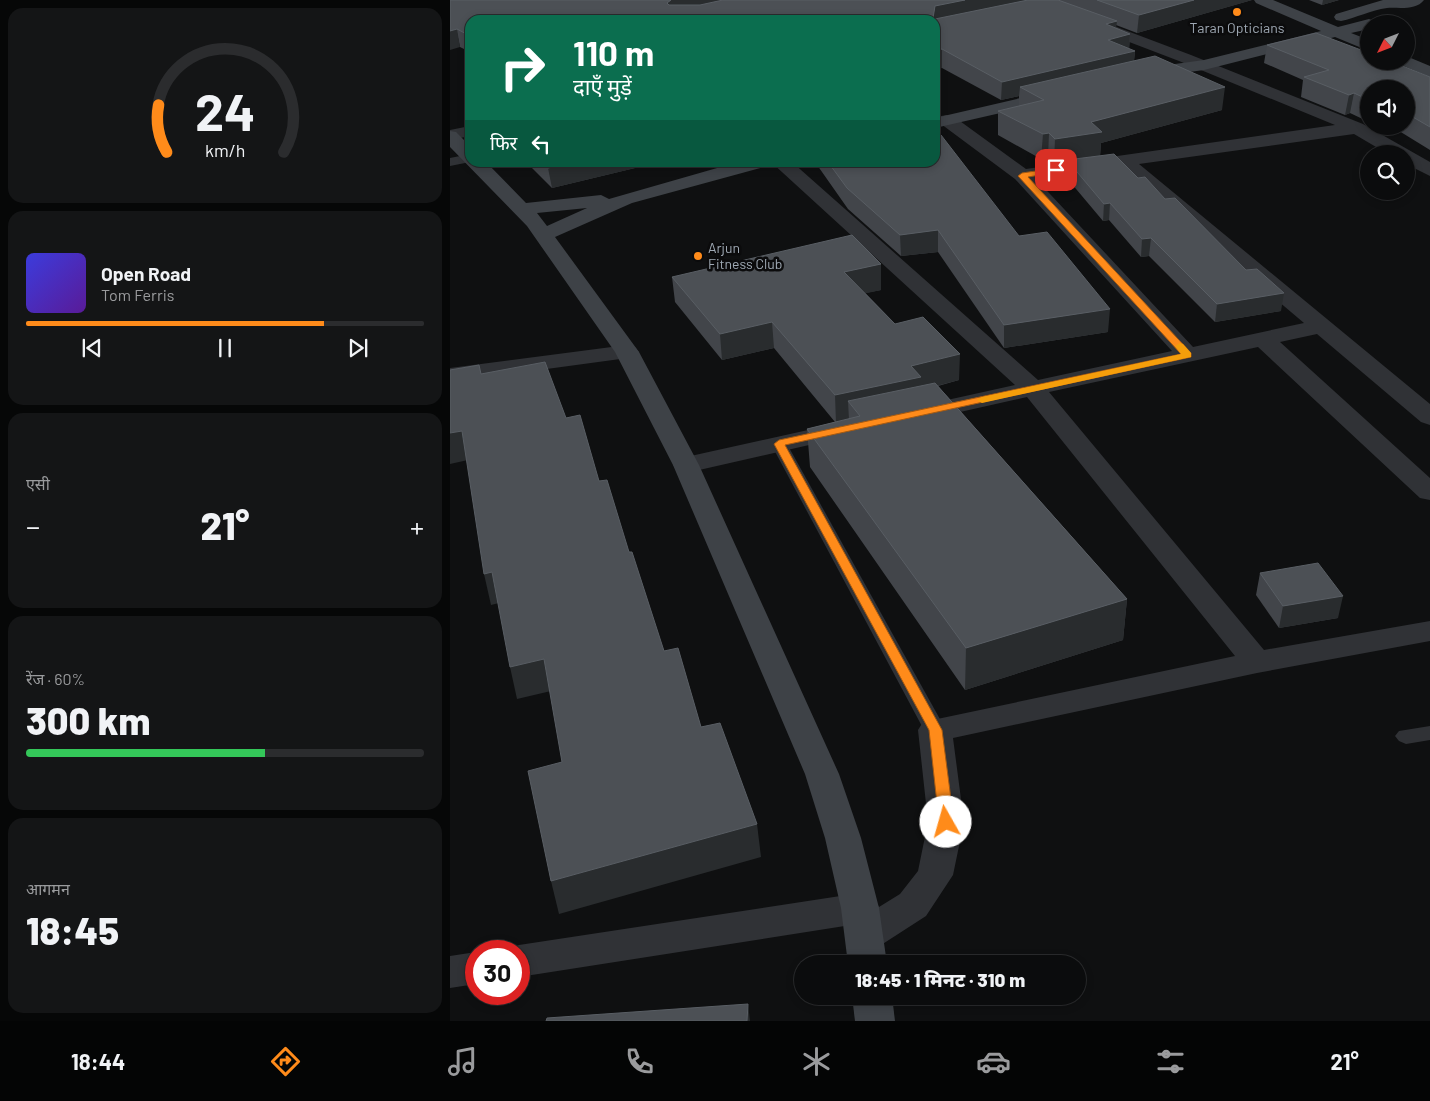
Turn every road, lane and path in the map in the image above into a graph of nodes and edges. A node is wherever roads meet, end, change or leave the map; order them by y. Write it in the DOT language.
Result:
graph roads {
  1 [pos="1261,0"];
  2 [pos="1286,0"];
  3 [pos="1413,1"];
  4 [pos="1028,6"];
  5 [pos="1397,15"];
  6 [pos="1316,24"];
  7 [pos="1337,26"];
  8 [pos="1360,26"];
  9 [pos="1360,40"];
  10 [pos="1415,49"];
  11 [pos="1422,52"];
  12 [pos="1185,58"];
  13 [pos="1415,65"];
  14 [pos="1204,66"];
  15 [pos="1160,70"];
  16 [pos="1430,72"];
  17 [pos="1131,77"];
  18 [pos="1073,91"];
  19 [pos="941,122"];
  20 [pos="1357,128"];
  21 [pos="465,132"];
  22 [pos="450,135"];
  23 [pos="1386,145"];
  24 [pos="465,152"];
  25 [pos="465,158"];
  26 [pos="1124,161"];
  27 [pos="1415,161"];
  28 [pos="450,162"];
  29 [pos="480,167"];
  30 [pos="743,167"];
  31 [pos="786,167"];
  32 [pos="1430,170"];
  33 [pos="1022,176"];
  34 [pos="625,199"];
  35 [pos="521,209"];
  36 [pos="543,235"];
  37 [pos="1322,326"];
  38 [pos="1263,339"];
  39 [pos="627,352"];
  40 [pos="1188,355"];
  41 [pos="450,375"];
  42 [pos="1034,389"];
  43 [pos="902,417"];
  44 [pos="1430,417"];
  45 [pos="864,425"];
  46 [pos="779,444"];
  47 [pos="686,465"];
  48 [pos="1430,492"];
  49 [pos="1430,631"];
  50 [pos="1257,662"];
  51 [pos="936,730"];
  52 [pos="1430,733"];
  53 [pos="1406,736"];
  54 [pos="864,936"];
  55 [pos="530,960"];
  56 [pos="465,970"];
  57 [pos="450,972"];
  58 [pos="873,1005"];
  59 [pos="875,1021"];
  1 -- 6 [label="street"];
  2 -- 7 [label="street"];
  3 -- 5 [label="street"];
  3 -- 7 [label="street"];
  4 -- 12 [label="street"];
  6 -- 7 [label="street"];
  6 -- 12 [label="street"];
  7 -- 8 [label="street"];
  7 -- 9 [label="street"];
  7 -- 14 [label="street"];
  10 -- 11 [label="street"];
  12 -- 14 [label="street"];
  12 -- 15 [label="street"];
  13 -- 16 [label="street"];
  14 -- 15 [label="street"];
  14 -- 20 [label="street"];
  15 -- 17 [label="street"];
  18 -- 19 [label="street"];
  19 -- 33 [label="street"];
  20 -- 23 [label="street"];
  20 -- 26 [label="street"];
  21 -- 22 [label="street"];
  22 -- 24 [label="street"];
  25 -- 28 [label="lane"];
  26 -- 33 [label="street"];
  26 -- 37 [label="street"];
  27 -- 32 [label="street"];
  29 -- 35 [label="street"];
  30 -- 34 [label="street"];
  31 -- 42 [label="street"];
  33 -- 40 [label="street"];
  34 -- 35 [label="street"];
  34 -- 36 [label="street"];
  35 -- 36 [label="street"];
  36 -- 39 [label="street"];
  37 -- 38 [label="street"];
  37 -- 44 [label="street"];
  38 -- 40 [label="street"];
  38 -- 48 [label="street"];
  39 -- 41 [label="street"];
  39 -- 47 [label="street"];
  40 -- 42 [label="street"];
  42 -- 43 [label="street"];
  42 -- 50 [label="street"];
  45 -- 46 [label="street"];
  46 -- 47 [label="street"];
  46 -- 51 [label="lane"];
  47 -- 54 [label="street"];
  49 -- 50 [label="street"];
  50 -- 51 [label="street"];
  51 -- 54 [label="street"];
  52 -- 53 [label="lane"];
  54 -- 55 [label="street"];
  56 -- 57 [label="street"];
  58 -- 59 [label="street"];
}
